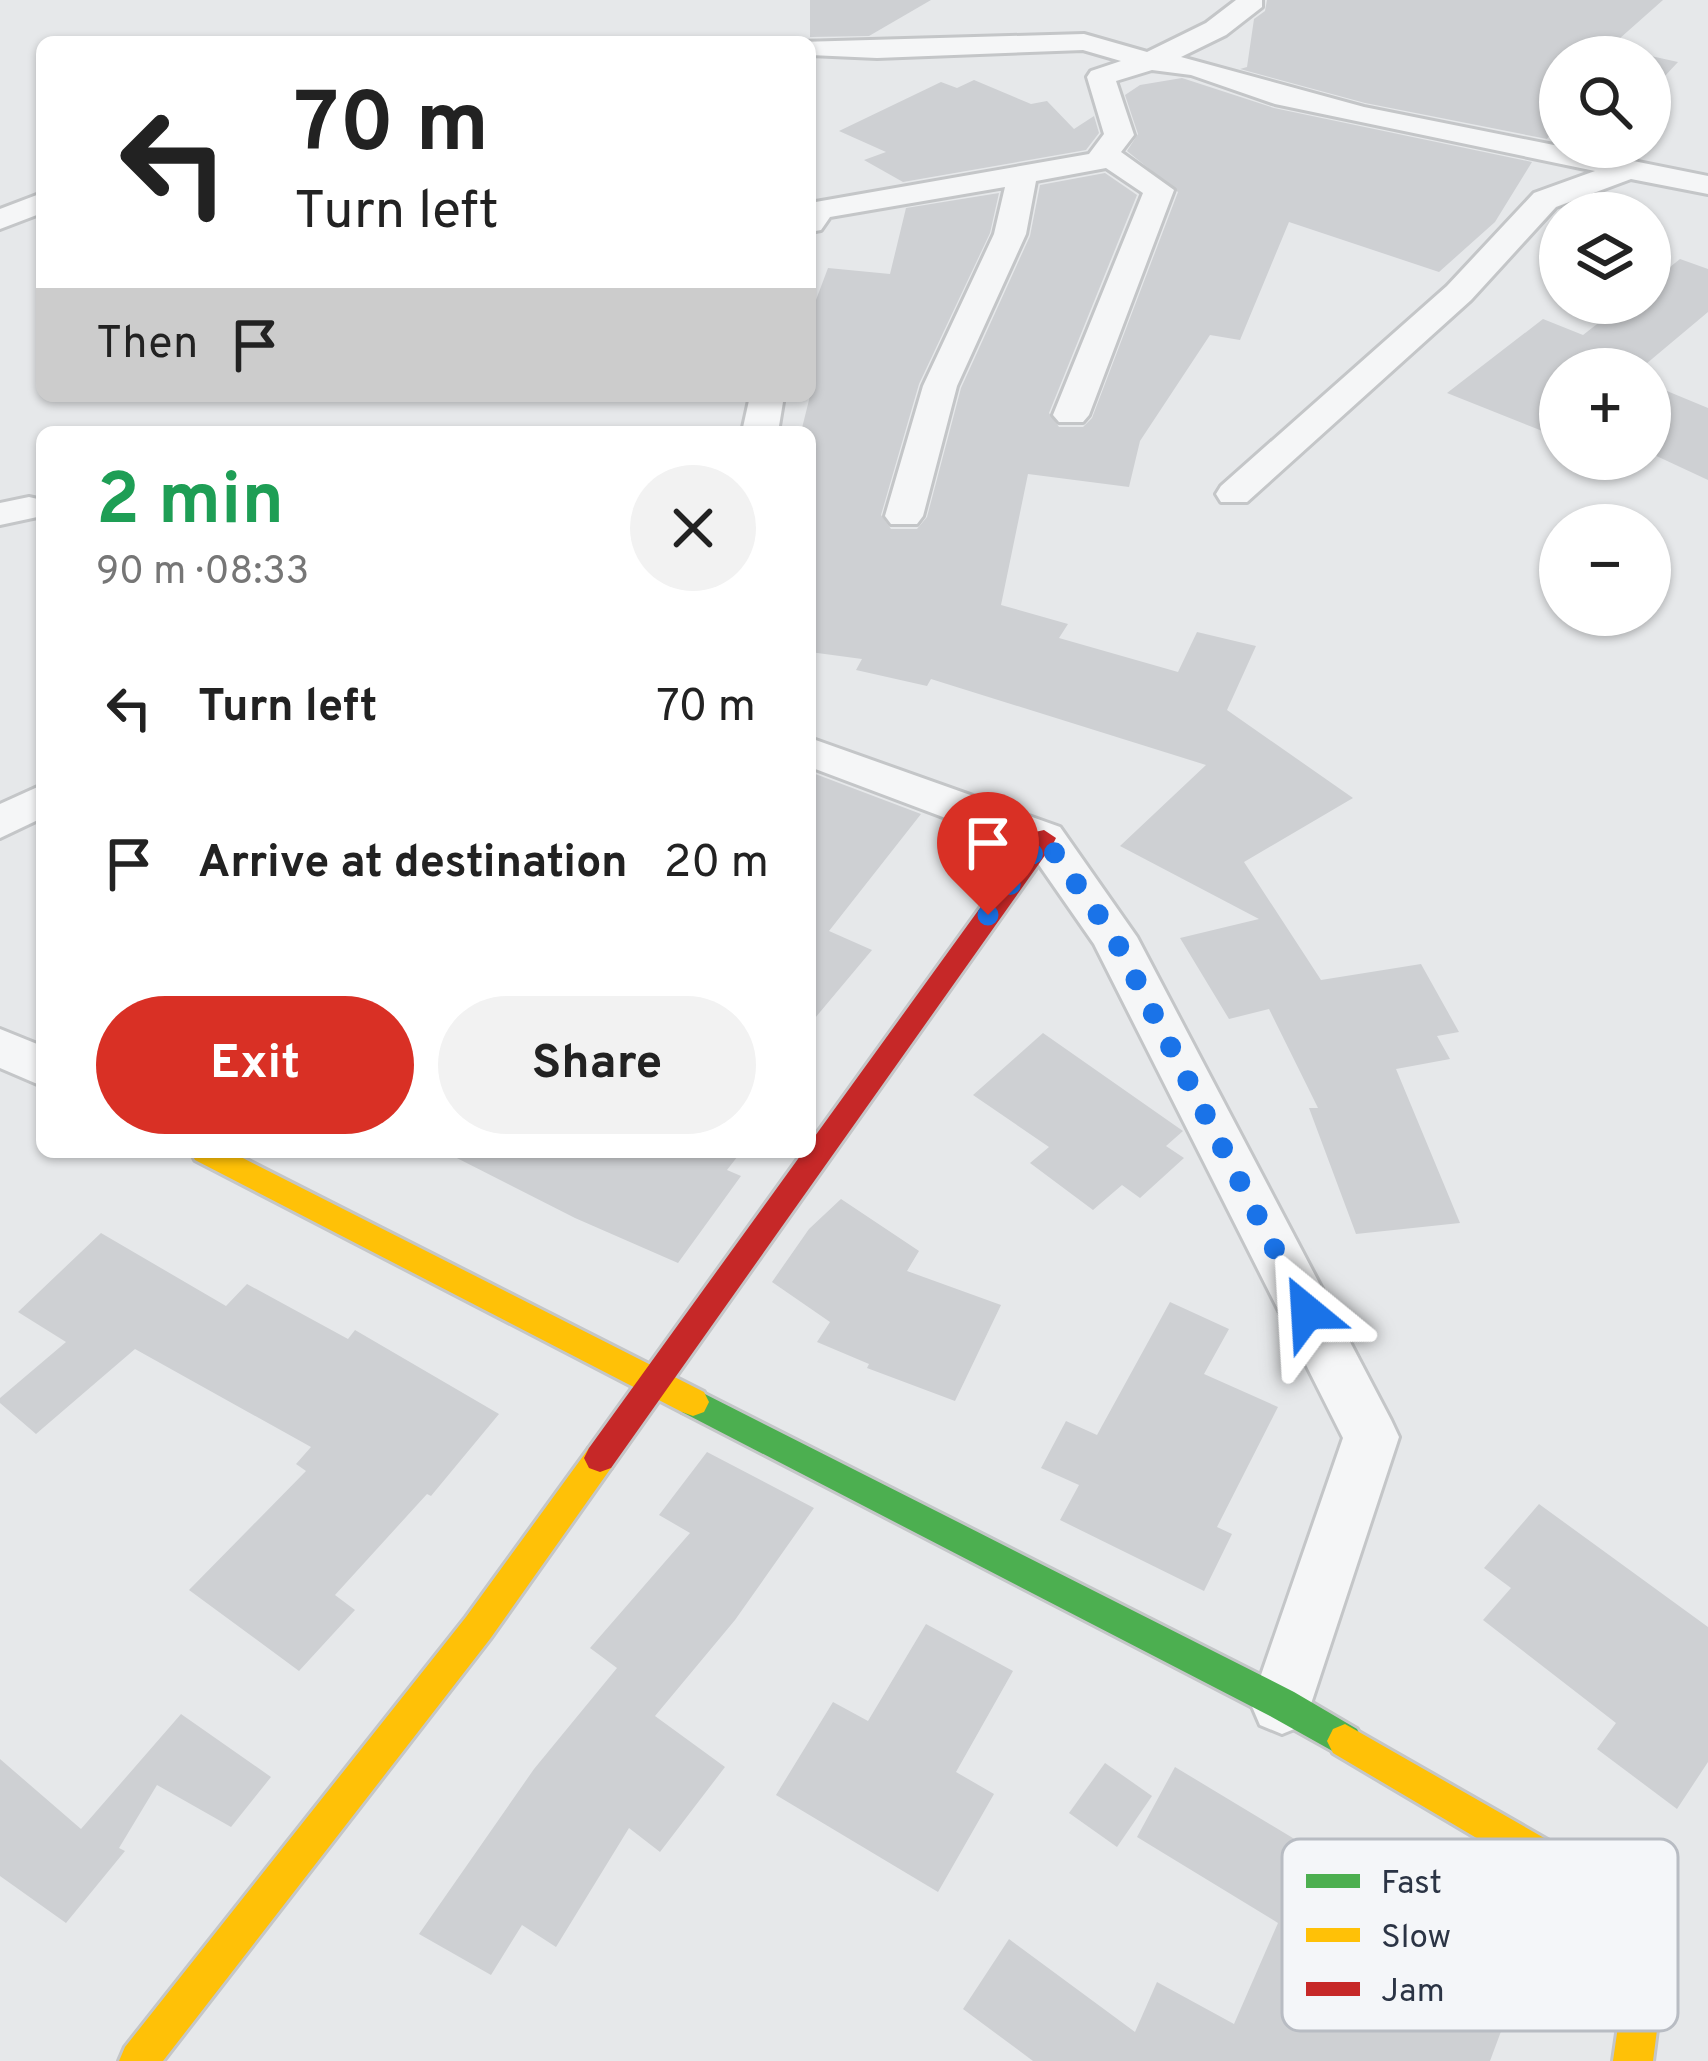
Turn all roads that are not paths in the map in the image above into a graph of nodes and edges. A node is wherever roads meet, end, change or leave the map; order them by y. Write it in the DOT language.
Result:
graph roads {
  1 [pos="1249,0"];
  2 [pos="816,47"];
  3 [pos="1150,61"];
  4 [pos="1104,154"];
  5 [pos="1627,170"];
  6 [pos="1022,177"];
  7 [pos="1708,184"];
  8 [pos="36,205"];
  9 [pos="816,216"];
  10 [pos="0,220"];
  11 [pos="1072,415"];
  12 [pos="1234,494"];
  13 [pos="904,516"];
  14 [pos="816,754"];
  15 [pos="36,803"];
  16 [pos="0,824"];
  17 [pos="1044,838"];
  18 [pos="0,1047"];
  19 [pos="36,1065"];
  20 [pos="816,1156"];
  21 [pos="217,1158"];
  22 [pos="815,1158"];
  23 [pos="654,1382"];
  24 [pos="1282,1704"];
  25 [pos="1512,1839"];
  26 [pos="1637,2031"];
  27 [pos="139,2061"];
  28 [pos="1633,2061"];
  1 -- 3 [label="street"];
  2 -- 3 [label="street"];
  3 -- 4 [label="street"];
  3 -- 5 [label="street"];
  4 -- 6 [label="street"];
  4 -- 11 [label="street"];
  5 -- 7 [label="street"];
  5 -- 12 [label="street"];
  6 -- 9 [label="street"];
  6 -- 13 [label="street"];
  8 -- 10 [label="street"];
  14 -- 17 [label="street"];
  15 -- 16 [label="street"];
  17 -- 20 [label="street"];
  17 -- 24 [label="street"];
  18 -- 19 [label="street"];
  21 -- 23 [label="street"];
  22 -- 23 [label="street"];
  23 -- 24 [label="street"];
  23 -- 27 [label="street"];
  24 -- 25 [label="street"];
  26 -- 28 [label="street"];
}
